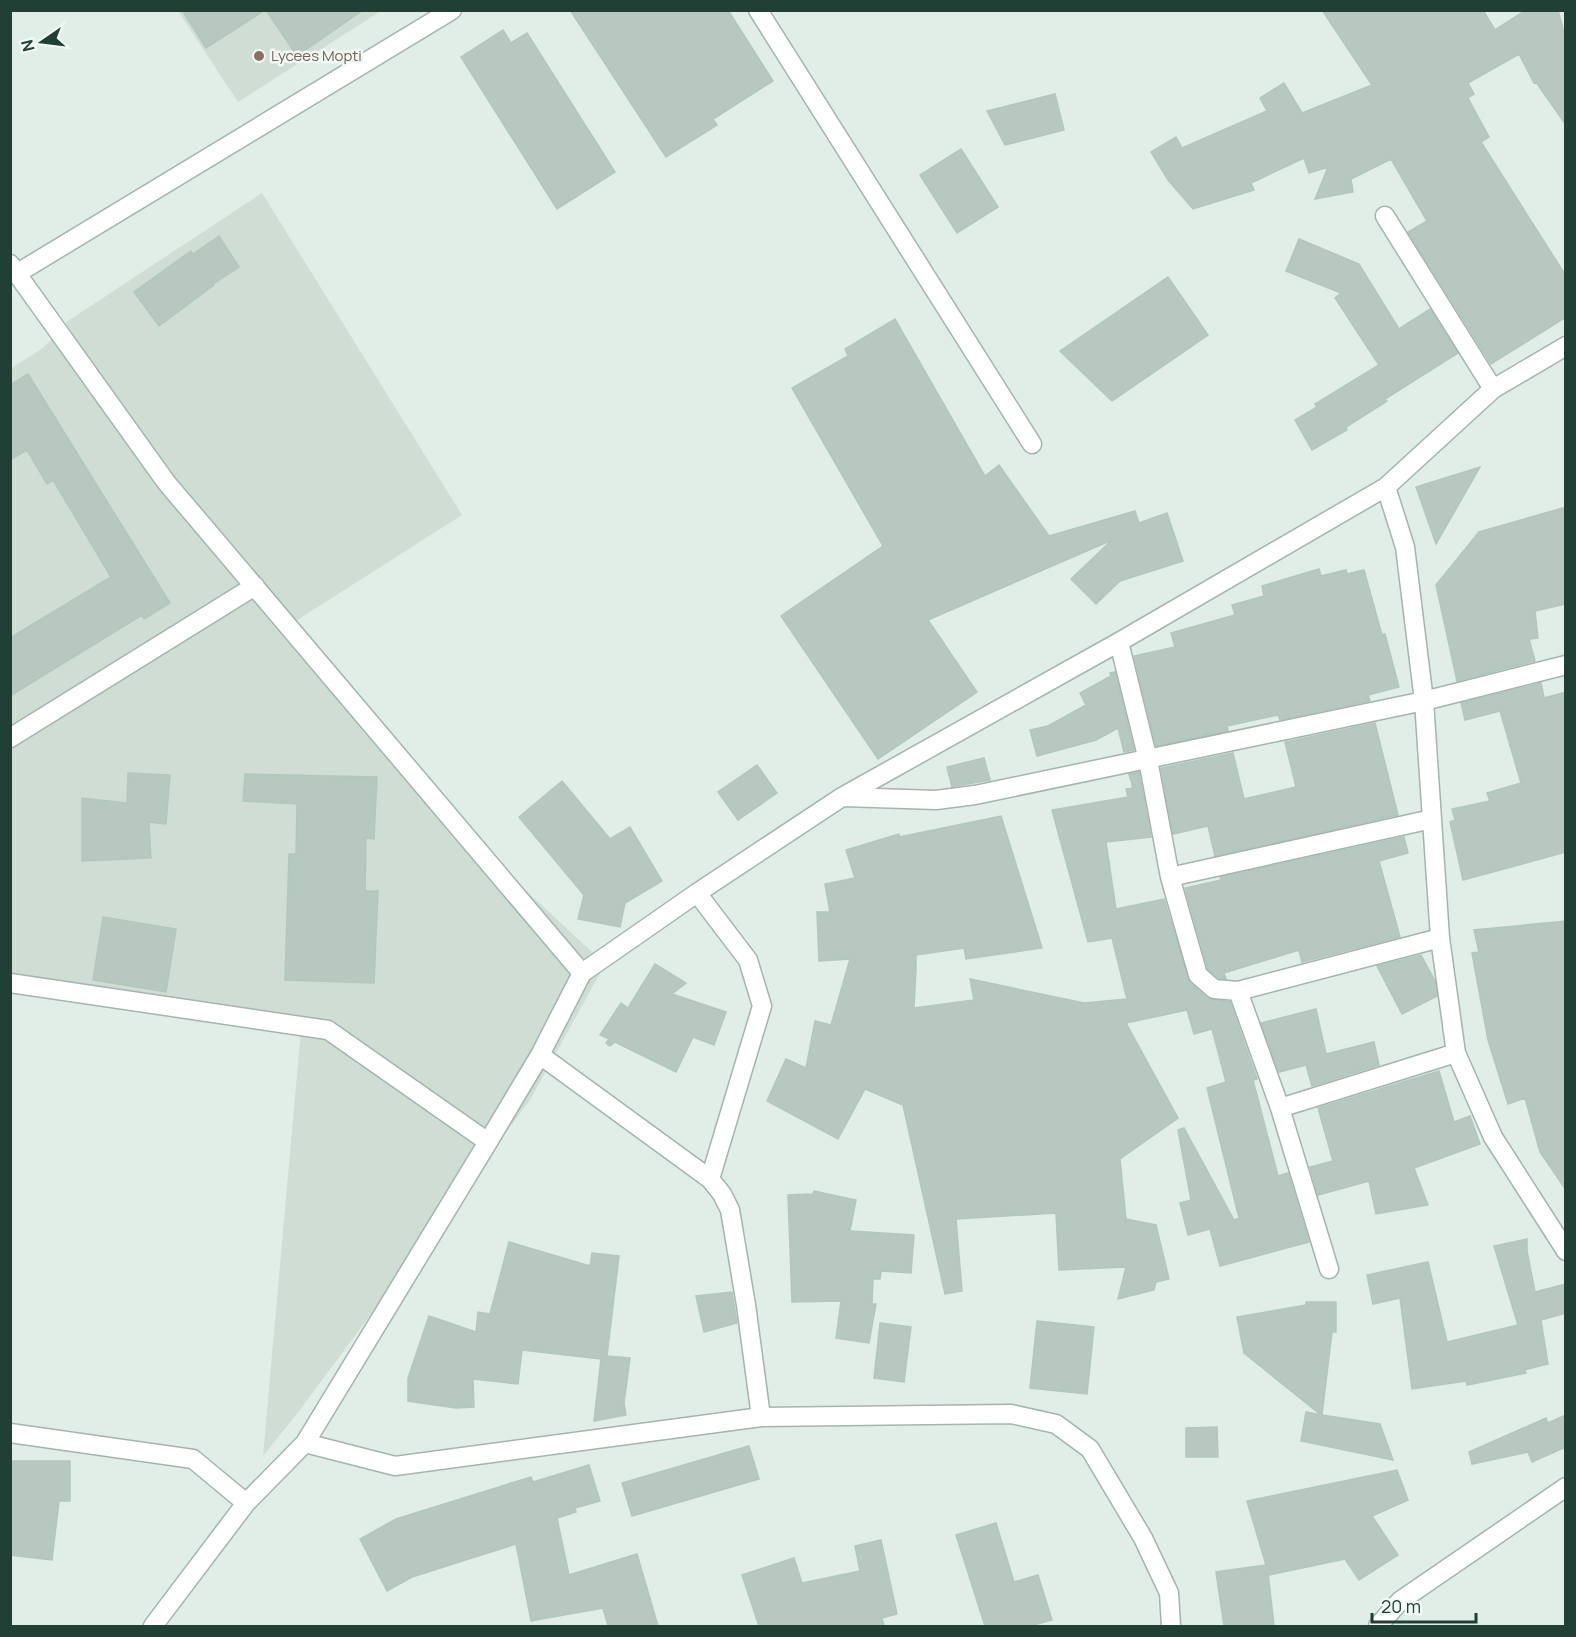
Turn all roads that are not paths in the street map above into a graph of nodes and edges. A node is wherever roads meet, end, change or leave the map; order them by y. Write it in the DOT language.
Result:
graph roads {
  1 [pos="452,10"];
  2 [pos="758,10"];
  3 [pos="1385,216"];
  4 [pos="13,269"];
  5 [pos="1566,346"];
  6 [pos="1493,389"];
  7 [pos="1032,444"];
  8 [pos="1386,487"];
  9 [pos="255,586"];
  10 [pos="1119,642"];
  11 [pos="1566,665"];
  12 [pos="1424,701"];
  13 [pos="10,738"];
  14 [pos="1148,760"];
  15 [pos="842,797"];
  16 [pos="1432,819"];
  17 [pos="1170,877"];
  18 [pos="697,893"];
  19 [pos="1440,938"];
  20 [pos="582,973"];
  21 [pos="10,983"];
  22 [pos="1238,991"];
  23 [pos="1456,1053"];
  24 [pos="540,1055"];
  25 [pos="1280,1108"];
  26 [pos="489,1142"];
  27 [pos="710,1179"];
  28 [pos="1566,1251"];
  29 [pos="1329,1269"];
  30 [pos="761,1417"];
  31 [pos="10,1433"];
  32 [pos="305,1443"];
  33 [pos="1566,1487"];
  34 [pos="246,1503"];
  35 [pos="153,1626"];
  36 [pos="1171,1626"];
  37 [pos="1378,1626"];
  1 -- 4 [label="street"];
  2 -- 7 [label="street"];
  3 -- 6 [label="street"];
  4 -- 9 [label="street"];
  5 -- 6 [label="street"];
  6 -- 8 [label="street"];
  8 -- 10 [label="street"];
  8 -- 12 [label="street"];
  9 -- 13 [label="street"];
  9 -- 20 [label="street"];
  10 -- 14 [label="street"];
  10 -- 15 [label="street"];
  11 -- 12 [label="street"];
  12 -- 14 [label="street"];
  12 -- 16 [label="street"];
  14 -- 15 [label="street"];
  14 -- 17 [label="street"];
  15 -- 18 [label="street"];
  16 -- 17 [label="street"];
  16 -- 19 [label="street"];
  17 -- 22 [label="street"];
  18 -- 20 [label="street"];
  18 -- 27 [label="street"];
  19 -- 22 [label="street"];
  19 -- 23 [label="street"];
  20 -- 24 [label="street"];
  21 -- 26 [label="street"];
  22 -- 25 [label="street"];
  23 -- 25 [label="street"];
  23 -- 28 [label="street"];
  24 -- 26 [label="street"];
  24 -- 27 [label="street"];
  25 -- 29 [label="street"];
  26 -- 32 [label="street"];
  27 -- 30 [label="street"];
  30 -- 32 [label="street"];
  30 -- 36 [label="street"];
  31 -- 34 [label="street"];
  32 -- 34 [label="street"];
  33 -- 37 [label="street"];
  34 -- 35 [label="street"];
}
